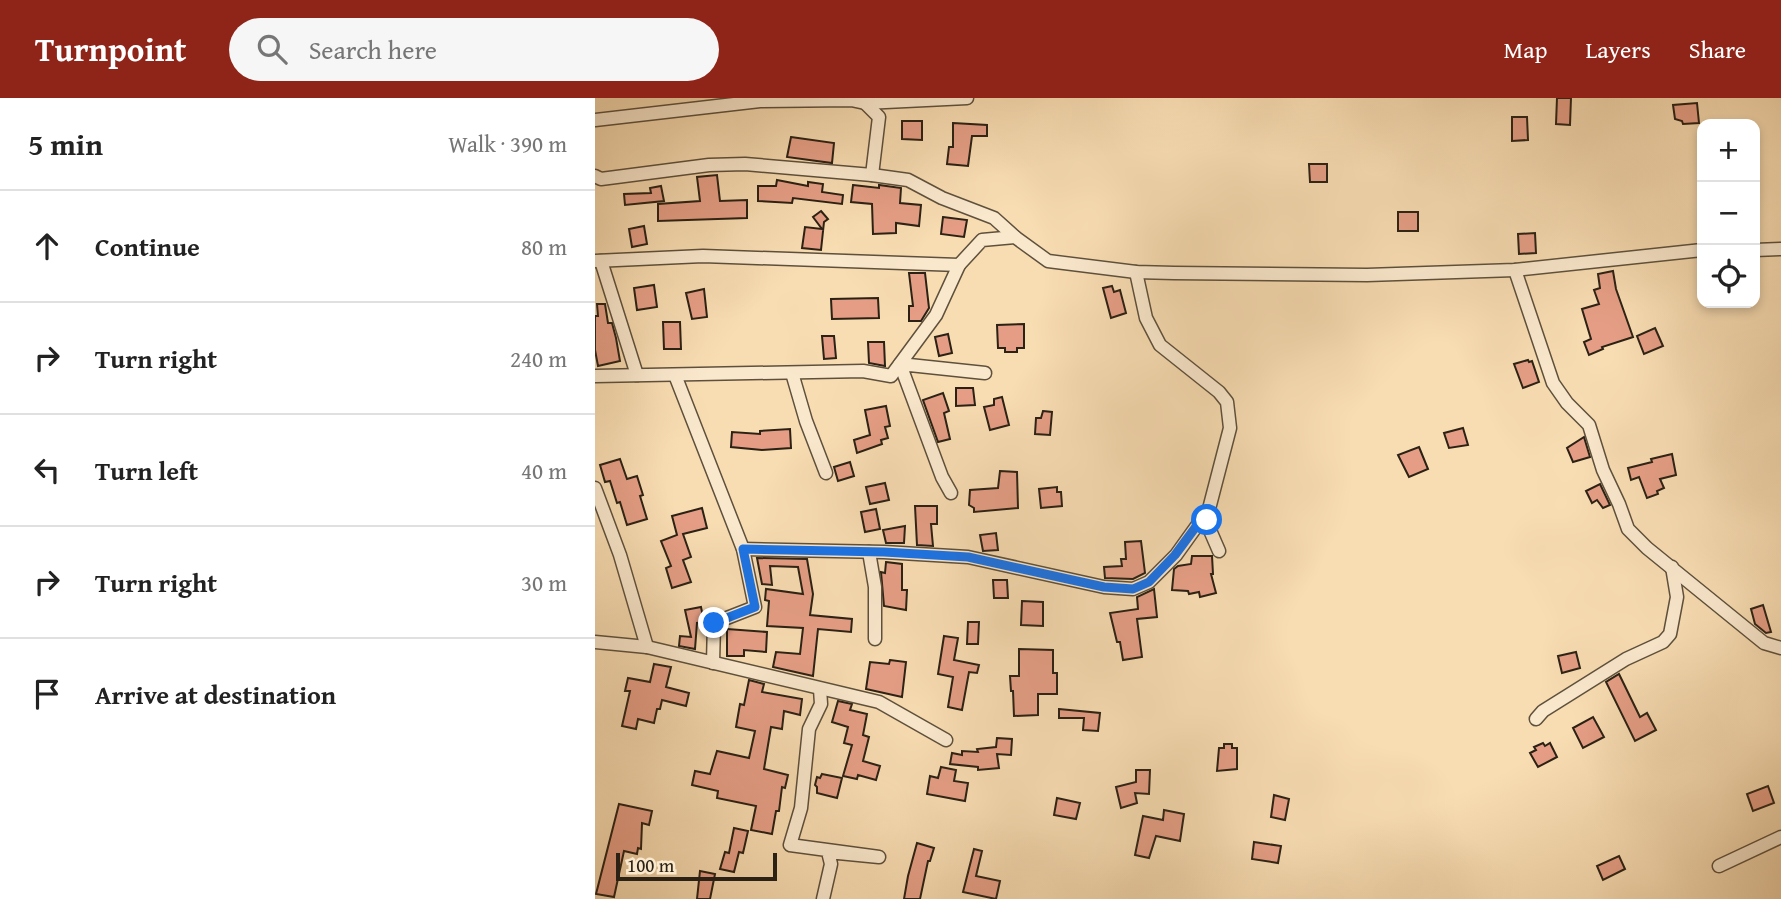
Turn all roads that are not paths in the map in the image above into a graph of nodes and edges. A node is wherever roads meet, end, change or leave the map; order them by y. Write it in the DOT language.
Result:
graph roads {
  1 [pos="967,98"];
  2 [pos="835,99"];
  3 [pos="865,103"];
  4 [pos="595,120"];
  5 [pos="872,175"];
  6 [pos="595,176"];
  7 [pos="1015,237"];
  8 [pos="1781,249"];
  9 [pos="1760,250"];
  10 [pos="1697,251"];
  11 [pos="598,261"];
  12 [pos="959,265"];
  13 [pos="1515,270"];
  14 [pos="1136,272"];
  15 [pos="900,364"];
  16 [pos="792,373"];
  17 [pos="985,373"];
  18 [pos="637,375"];
  19 [pos="675,375"];
  20 [pos="595,376"];
  21 [pos="827,473"];
  22 [pos="595,488"];
  23 [pos="951,493"];
  24 [pos="1209,509"];
  25 [pos="743,549"];
  26 [pos="1219,551"];
  27 [pos="869,552"];
  28 [pos="1672,567"];
  29 [pos="875,639"];
  30 [pos="595,642"];
  31 [pos="647,647"];
  32 [pos="1781,648"];
  33 [pos="713,663"];
  34 [pos="820,689"];
  35 [pos="1537,719"];
  36 [pos="946,740"];
  37 [pos="1781,837"];
  38 [pos="1719,866"];
  39 [pos="823,899"];
  1 -- 3 [label="street"];
  2 -- 3 [label="street"];
  2 -- 4 [label="street"];
  3 -- 5 [label="street"];
  5 -- 6 [label="street"];
  5 -- 7 [label="street"];
  7 -- 12 [label="street"];
  7 -- 14 [label="street"];
  8 -- 9 [label="street"];
  10 -- 13 [label="street"];
  11 -- 12 [label="street"];
  11 -- 18 [label="street"];
  12 -- 15 [label="street"];
  13 -- 14 [label="street"];
  13 -- 28 [label="street"];
  14 -- 24 [label="street"];
  15 -- 16 [label="street"];
  15 -- 17 [label="street"];
  15 -- 23 [label="street"];
  16 -- 19 [label="street"];
  16 -- 21 [label="street"];
  18 -- 19 [label="street"];
  18 -- 20 [label="street"];
  19 -- 25 [label="street"];
  22 -- 31 [label="street"];
  24 -- 26 [label="street"];
  24 -- 27 [label="street"];
  25 -- 27 [label="street"];
  25 -- 33 [label="street"];
  27 -- 29 [label="street"];
  28 -- 32 [label="street"];
  28 -- 35 [label="street"];
  30 -- 31 [label="street"];
  31 -- 33 [label="street"];
  33 -- 34 [label="street"];
  34 -- 36 [label="street"];
  34 -- 39 [label="street"];
  37 -- 38 [label="street"];
}
